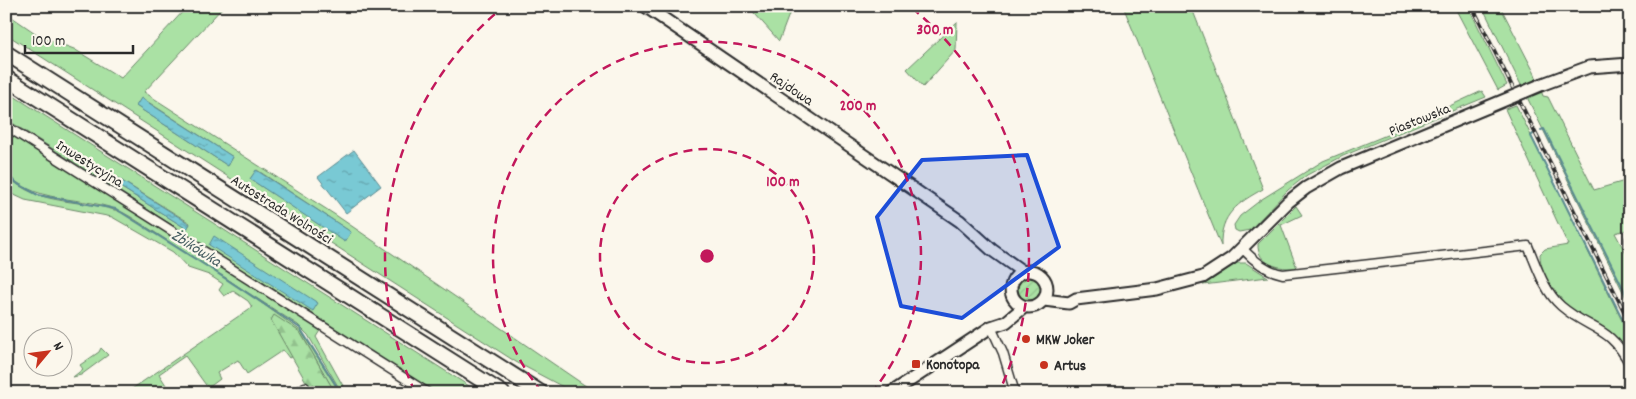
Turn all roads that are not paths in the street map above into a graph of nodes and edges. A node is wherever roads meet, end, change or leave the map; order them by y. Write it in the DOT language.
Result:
graph roads {
  1 [pos="645,6"];
  2 [pos="6,53"];
  3 [pos="1630,64"];
  4 [pos="6,78"];
  5 [pos="6,126"];
  6 [pos="1630,238"];
  7 [pos="1243,248"];
  8 [pos="992,250"];
  9 [pos="1630,250"];
  10 [pos="1023,272"];
  11 [pos="1013,280"];
  12 [pos="1047,288"];
  13 [pos="1014,299"];
  14 [pos="1076,299"];
  15 [pos="1044,300"];
  16 [pos="1024,307"];
  17 [pos="995,325"];
  18 [pos="1630,365"];
  19 [pos="305,387"];
  20 [pos="297,393"];
  21 [pos="428,393"];
  22 [pos="502,393"];
  23 [pos="541,393"];
  24 [pos="891,393"];
  25 [pos="1015,393"];
  1 -- 8 [label="street, Rajdowa"];
  2 -- 23 [label="highway, Autostrada Wolności"];
  3 -- 7 [label="street, Piastowska, bridge"];
  4 -- 22 [label="highway"];
  5 -- 21 [label="street, Inwestycyjna"];
  6 -- 9 [label="street"];
  7 -- 14 [label="street, Piastowska"];
  7 -- 18 [label="street"];
  8 -- 10 [label="street, Rajdowa"];
  8 -- 11 [label="street, Rajdowa"];
  10 -- 11 [label="street"];
  10 -- 12 [label="street"];
  11 -- 13 [label="street"];
  12 -- 14 [label="street, Piastowska"];
  12 -- 15 [label="street"];
  13 -- 16 [label="street"];
  13 -- 17 [label="street"];
  14 -- 15 [label="street, Piastowska"];
  15 -- 16 [label="street"];
  16 -- 17 [label="street"];
  17 -- 24 [label="street"];
  17 -- 25 [label="street"];
  19 -- 20 [label="street"];
}
